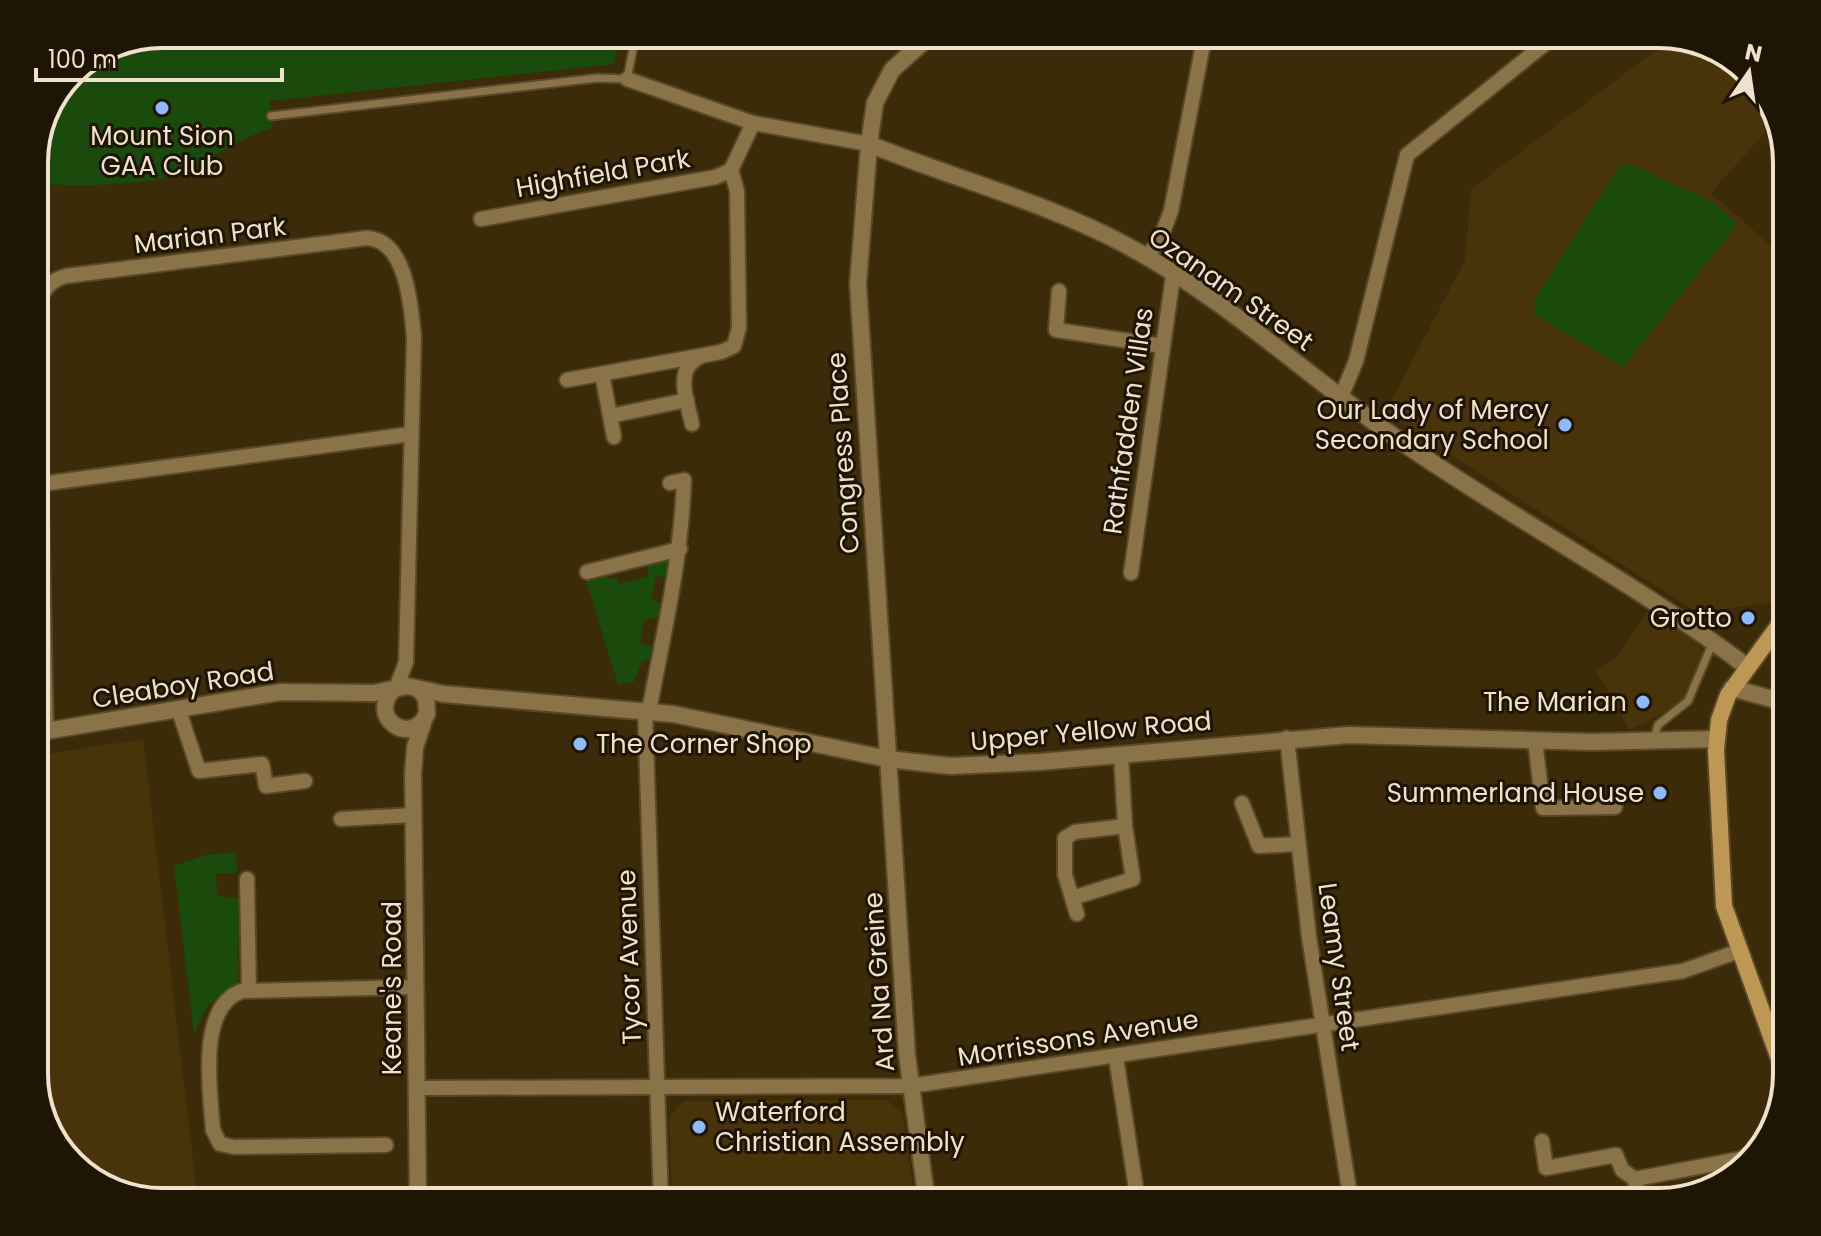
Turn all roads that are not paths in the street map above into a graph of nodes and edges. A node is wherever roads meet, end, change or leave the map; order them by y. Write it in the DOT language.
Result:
graph roads {
  1 [pos="633,48"];
  2 [pos="914,48"];
  3 [pos="1202,48"];
  4 [pos="1539,48"];
  5 [pos="627,79"];
  6 [pos="271,116"];
  7 [pos="753,123"];
  8 [pos="869,144"];
  9 [pos="731,170"];
  10 [pos="481,219"];
  11 [pos="1147,258"];
  12 [pos="1173,276"];
  13 [pos="48,284"];
  14 [pos="1059,291"];
  15 [pos="1163,346"];
  16 [pos="709,354"];
  17 [pos="602,374"];
  18 [pos="567,380"];
  19 [pos="1341,397"];
  20 [pos="687,400"];
  21 [pos="610,416"];
  22 [pos="692,424"];
  23 [pos="411,434"];
  24 [pos="614,437"];
  25 [pos="48,483"];
  26 [pos="670,483"];
  27 [pos="680,549"];
  28 [pos="587,572"];
  29 [pos="1131,573"];
  30 [pos="1773,632"];
  31 [pos="1713,640"];
  32 [pos="406,662"];
  33 [pos="1746,666"];
  34 [pos="417,688"];
  35 [pos="1732,688"];
  36 [pos="395,689"];
  37 [pos="341,691"];
  38 [pos="475,696"];
  39 [pos="1773,699"];
  40 [pos="647,710"];
  41 [pos="179,711"];
  42 [pos="425,718"];
  43 [pos="389,719"];
  44 [pos="48,731"];
  45 [pos="1287,738"];
  46 [pos="1716,739"];
  47 [pos="1535,740"];
  48 [pos="1653,741"];
  49 [pos="1121,754"];
  50 [pos="888,759"];
  51 [pos="413,774"];
  52 [pos="305,781"];
  53 [pos="1242,803"];
  54 [pos="1615,807"];
  55 [pos="414,815"];
  56 [pos="341,819"];
  57 [pos="1125,826"];
  58 [pos="1298,844"];
  59 [pos="247,879"];
  60 [pos="1072,898"];
  61 [pos="1077,914"];
  62 [pos="1739,951"];
  63 [pos="416,987"];
  64 [pos="249,990"];
  65 [pos="1322,1024"];
  66 [pos="1773,1043"];
  67 [pos="1116,1057"];
  68 [pos="910,1086"];
  69 [pos="417,1088"];
  70 [pos="657,1089"];
  71 [pos="1542,1141"];
  72 [pos="386,1145"];
  73 [pos="1734,1160"];
  74 [pos="1635,1179"];
  75 [pos="418,1188"];
  76 [pos="661,1188"];
  77 [pos="925,1188"];
  78 [pos="1136,1188"];
  79 [pos="1349,1188"];
  80 [pos="1636,1188"];
  1 -- 5 [label="lane"];
  2 -- 8 [label="street, Congress Place"];
  3 -- 11 [label="street"];
  4 -- 19 [label="street"];
  5 -- 6 [label="lane"];
  5 -- 7 [label="street, Ozanam Street"];
  7 -- 8 [label="street, Ozanam Street"];
  7 -- 9 [label="street"];
  8 -- 11 [label="street, Ozanam Street"];
  8 -- 50 [label="street, Congress Place"];
  9 -- 10 [label="street, Highfield Park"];
  9 -- 16 [label="street"];
  11 -- 12 [label="street, Ozanam Street"];
  12 -- 15 [label="street, Rathfadden Villas"];
  12 -- 19 [label="street, Ozanam Street"];
  13 -- 23 [label="street, Marian Park"];
  14 -- 15 [label="street"];
  15 -- 29 [label="street, Rathfadden Villas"];
  16 -- 17 [label="street"];
  16 -- 20 [label="street"];
  17 -- 18 [label="street"];
  17 -- 21 [label="street"];
  19 -- 31 [label="street, Ozanam Street"];
  20 -- 21 [label="street"];
  20 -- 22 [label="street"];
  21 -- 24 [label="street"];
  23 -- 25 [label="street"];
  23 -- 32 [label="street, Marian Park"];
  26 -- 27 [label="street, Tycor Avenue"];
  27 -- 28 [label="street"];
  27 -- 40 [label="street, Tycor Avenue"];
  30 -- 33 [label="main road"];
  31 -- 33 [label="street, Ozanam Street"];
  31 -- 48 [label="lane"];
  32 -- 34 [label="street, Marian Park"];
  32 -- 36 [label="street, Marian Park"];
  33 -- 35 [label="main road"];
  34 -- 36 [label="street"];
  34 -- 38 [label="street, Upper Yellow Road"];
  34 -- 42 [label="street"];
  35 -- 39 [label="street"];
  35 -- 46 [label="main road"];
  36 -- 37 [label="street, Cleaboy Road"];
  36 -- 43 [label="street"];
  37 -- 41 [label="street, Cleaboy Road"];
  37 -- 43 [label="street, Cleaboy Road"];
  38 -- 40 [label="street, Upper Yellow Road"];
  38 -- 42 [label="street, Upper Yellow Road"];
  40 -- 50 [label="street, Upper Yellow Road"];
  40 -- 70 [label="street, Tycor Avenue"];
  41 -- 44 [label="street, Cleaboy Road"];
  41 -- 52 [label="street"];
  42 -- 43 [label="street"];
  42 -- 51 [label="street, Keane's Road"];
  43 -- 51 [label="street, Keane's Road"];
  45 -- 47 [label="street, Upper Yellow Road"];
  45 -- 49 [label="street, Upper Yellow Road"];
  45 -- 58 [label="street, Leamy Street"];
  46 -- 48 [label="street, Upper Yellow Road"];
  46 -- 62 [label="main road"];
  47 -- 48 [label="street, Upper Yellow Road"];
  47 -- 54 [label="street"];
  49 -- 50 [label="street, Upper Yellow Road"];
  49 -- 57 [label="street"];
  50 -- 68 [label="street, Ard Na Greine"];
  51 -- 55 [label="street, Keane's Road"];
  53 -- 58 [label="street"];
  55 -- 56 [label="street"];
  55 -- 63 [label="street, Keane's Road"];
  57 -- 60 [label="street"];
  57 -- 60 [label="street"];
  58 -- 65 [label="street, Leamy Street"];
  59 -- 64 [label="street"];
  60 -- 61 [label="street"];
  62 -- 65 [label="street, Morrissons Avenue"];
  62 -- 66 [label="main road"];
  63 -- 64 [label="street"];
  63 -- 69 [label="street, Keane's Road"];
  64 -- 72 [label="street"];
  65 -- 67 [label="street, Morrissons Avenue"];
  65 -- 79 [label="street, Leamy Street"];
  67 -- 68 [label="street, Morrissons Avenue"];
  67 -- 78 [label="street"];
  68 -- 70 [label="street, Morrissons Avenue"];
  68 -- 77 [label="street, Ard Na Greine"];
  69 -- 70 [label="street, Morrissons Avenue"];
  69 -- 75 [label="street, Keane's Road"];
  70 -- 76 [label="street, Tycor Avenue"];
  71 -- 74 [label="street"];
  73 -- 74 [label="street"];
  74 -- 80 [label="street"];
}
